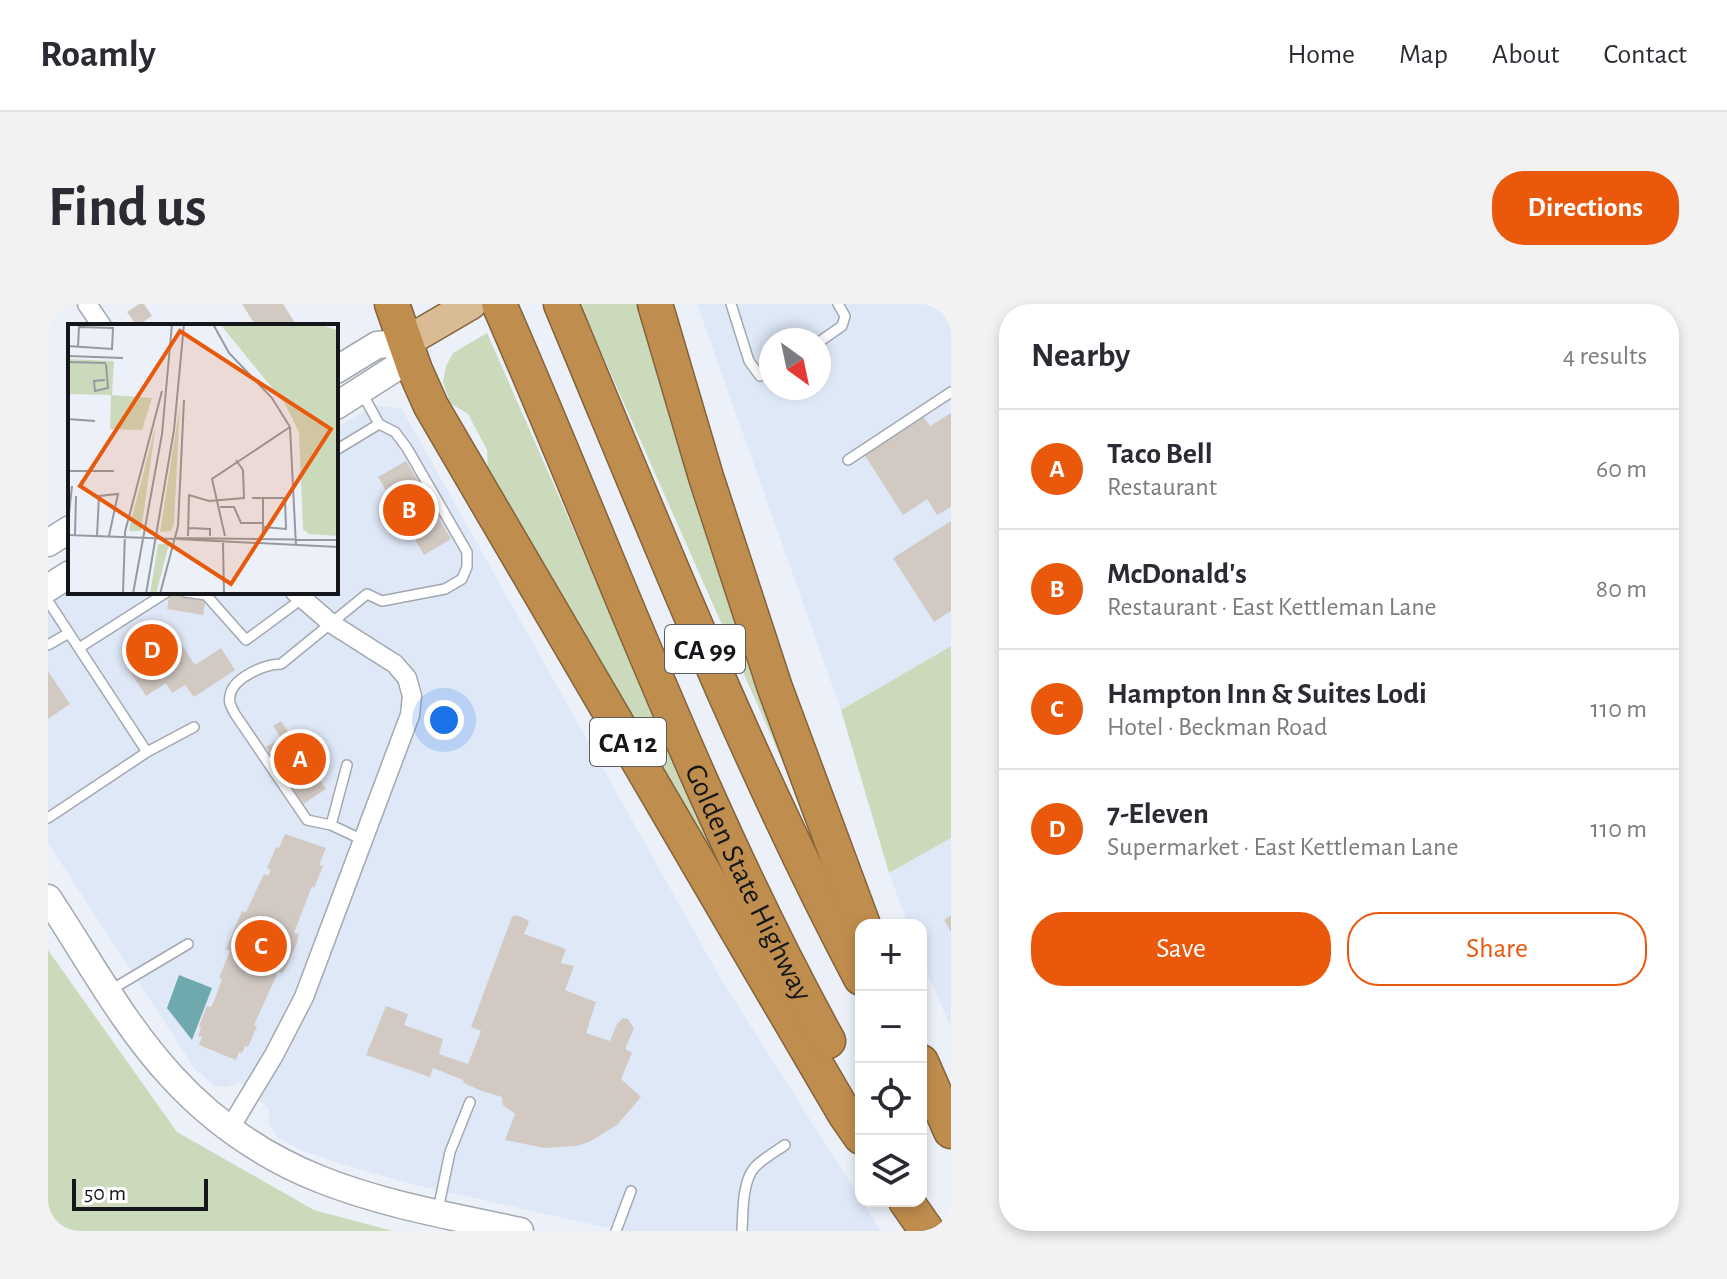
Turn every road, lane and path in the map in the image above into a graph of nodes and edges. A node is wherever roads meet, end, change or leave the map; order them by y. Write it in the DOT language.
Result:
graph roads {
  1 [pos="87,304"];
  2 [pos="392,304"];
  3 [pos="471,304"];
  4 [pos="499,304"];
  5 [pos="655,304"];
  6 [pos="731,304"];
  7 [pos="838,304"];
  8 [pos="562,308"];
  9 [pos="101,324"];
  10 [pos="831,334"];
  11 [pos="406,342"];
  12 [pos="338,369"];
  13 [pos="759,375"];
  14 [pos="361,390"];
  15 [pos="951,392"];
  16 [pos="338,405"];
  17 [pos="379,424"];
  18 [pos="338,449"];
  19 [pos="848,460"];
  20 [pos="68,530"];
  21 [pos="48,543"];
  22 [pos="68,575"];
  23 [pos="48,588"];
  24 [pos="164,594"];
  25 [pos="199,594"];
  26 [pos="299,595"];
  27 [pos="48,601"];
  28 [pos="332,624"];
  29 [pos="69,633"];
  30 [pos="48,645"];
  31 [pos="79,648"];
  32 [pos="194,727"];
  33 [pos="147,752"];
  34 [pos="347,765"];
  35 [pos="50,812"];
  36 [pos="331,825"];
  37 [pos="363,840"];
  38 [pos="48,898"];
  39 [pos="861,919"];
  40 [pos="188,944"];
  41 [pos="855,966"];
  42 [pos="109,991"];
  43 [pos="921,1063"];
  44 [pos="855,1091"];
  45 [pos="927,1098"];
  46 [pos="470,1102"];
  47 [pos="230,1128"];
  48 [pos="951,1131"];
  49 [pos="860,1135"];
  50 [pos="951,1140"];
  51 [pos="785,1145"];
  52 [pos="631,1191"];
  53 [pos="910,1207"];
  54 [pos="920,1207"];
  55 [pos="437,1213"];
  56 [pos="520,1231"];
  57 [pos="616,1231"];
  58 [pos="742,1231"];
  59 [pos="927,1231"];
  60 [pos="934,1231"];
  1 -- 9 [label="street"];
  2 -- 11 [label="highway"];
  3 -- 11 [label="main road"];
  4 -- 44 [label="highway, Golden State Highway / CA 99"];
  5 -- 39 [label="highway"];
  6 -- 13 [label="lane"];
  7 -- 10 [label="lane"];
  8 -- 41 [label="highway, Golden State Highway / CA 99"];
  11 -- 12 [label="street"];
  11 -- 14 [label="street"];
  11 -- 49 [label="highway, CA 12"];
  14 -- 16 [label="street"];
  14 -- 17 [label="lane"];
  15 -- 19 [label="lane"];
  17 -- 18 [label="lane"];
  17 -- 28 [label="lane"];
  20 -- 21 [label="street"];
  22 -- 23 [label="street"];
  24 -- 31 [label="lane"];
  25 -- 26 [label="lane"];
  26 -- 28 [label="street"];
  27 -- 29 [label="lane"];
  28 -- 36 [label="lane"];
  28 -- 37 [label="street"];
  29 -- 30 [label="lane"];
  29 -- 31 [label="lane"];
  31 -- 33 [label="lane"];
  32 -- 33 [label="lane"];
  33 -- 35 [label="lane"];
  34 -- 36 [label="lane"];
  36 -- 37 [label="lane"];
  37 -- 47 [label="street"];
  38 -- 42 [label="street"];
  40 -- 42 [label="lane"];
  42 -- 47 [label="street"];
  43 -- 48 [label="highway"];
  45 -- 50 [label="highway"];
  46 -- 55 [label="lane"];
  47 -- 55 [label="street"];
  51 -- 58 [label="lane"];
  52 -- 57 [label="lane"];
  53 -- 59 [label="highway"];
  54 -- 60 [label="highway"];
  55 -- 56 [label="street"];
}
